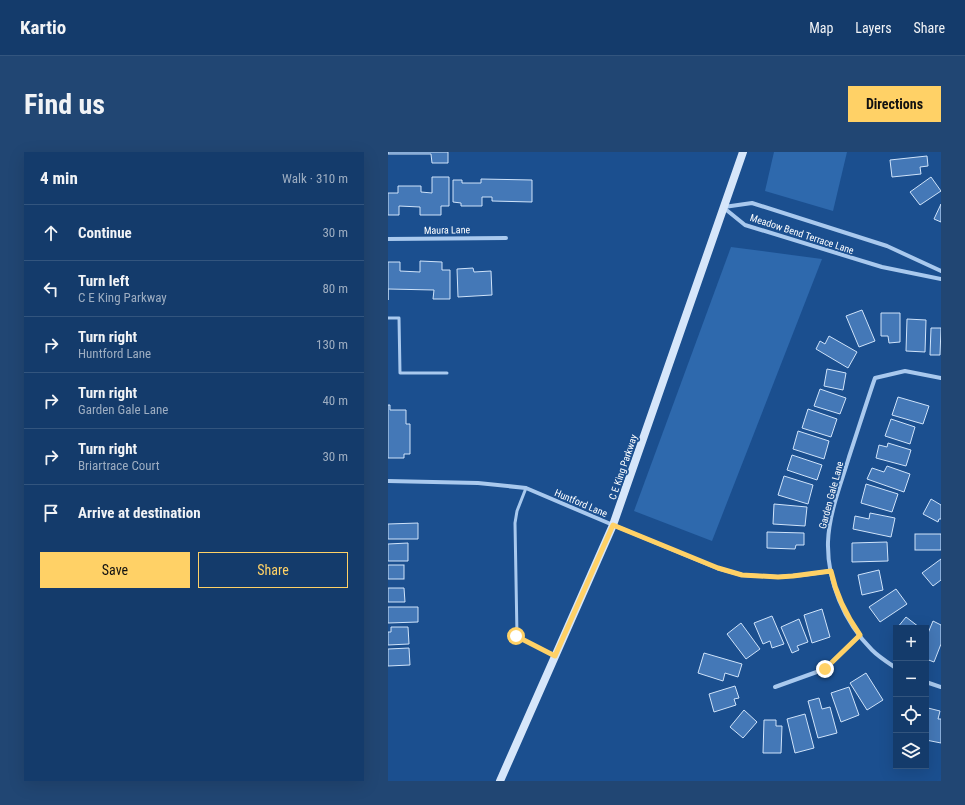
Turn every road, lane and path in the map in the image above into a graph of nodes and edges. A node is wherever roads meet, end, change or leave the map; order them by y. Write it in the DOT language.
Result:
graph roads {
  1 [pos="743,152"];
  2 [pos="724,207"];
  3 [pos="506,238"];
  4 [pos="388,239"];
  5 [pos="941,271"];
  6 [pos="941,279"];
  7 [pos="388,318"];
  8 [pos="447,373"];
  9 [pos="941,378"];
  10 [pos="388,482"];
  11 [pos="526,488"];
  12 [pos="613,525"];
  13 [pos="831,571"];
  14 [pos="860,635"];
  15 [pos="555,656"];
  16 [pos="893,666"];
  17 [pos="929,683"];
  18 [pos="775,686"];
  19 [pos="941,687"];
  20 [pos="500,781"];
  1 -- 2 [label="main road, C E King Parkway"];
  2 -- 5 [label="street, Meadow Bend Terrace Lane"];
  2 -- 6 [label="street, Meadow Bend Terrace Lane"];
  2 -- 12 [label="main road, C E King Parkway"];
  3 -- 4 [label="street, Maura Lane"];
  7 -- 8 [label="lane"];
  9 -- 13 [label="street, Garden Gale Lane"];
  10 -- 11 [label="street, Huntford Lane"];
  11 -- 12 [label="street, Huntford Lane"];
  11 -- 15 [label="lane"];
  12 -- 13 [label="street, Huntford Lane"];
  12 -- 15 [label="main road, C E King Parkway"];
  13 -- 14 [label="street, Garden Gale Lane"];
  14 -- 16 [label="street, Garden Gale Lane"];
  14 -- 18 [label="street"];
  15 -- 20 [label="main road, C E King Parkway"];
  17 -- 19 [label="street"];
}
